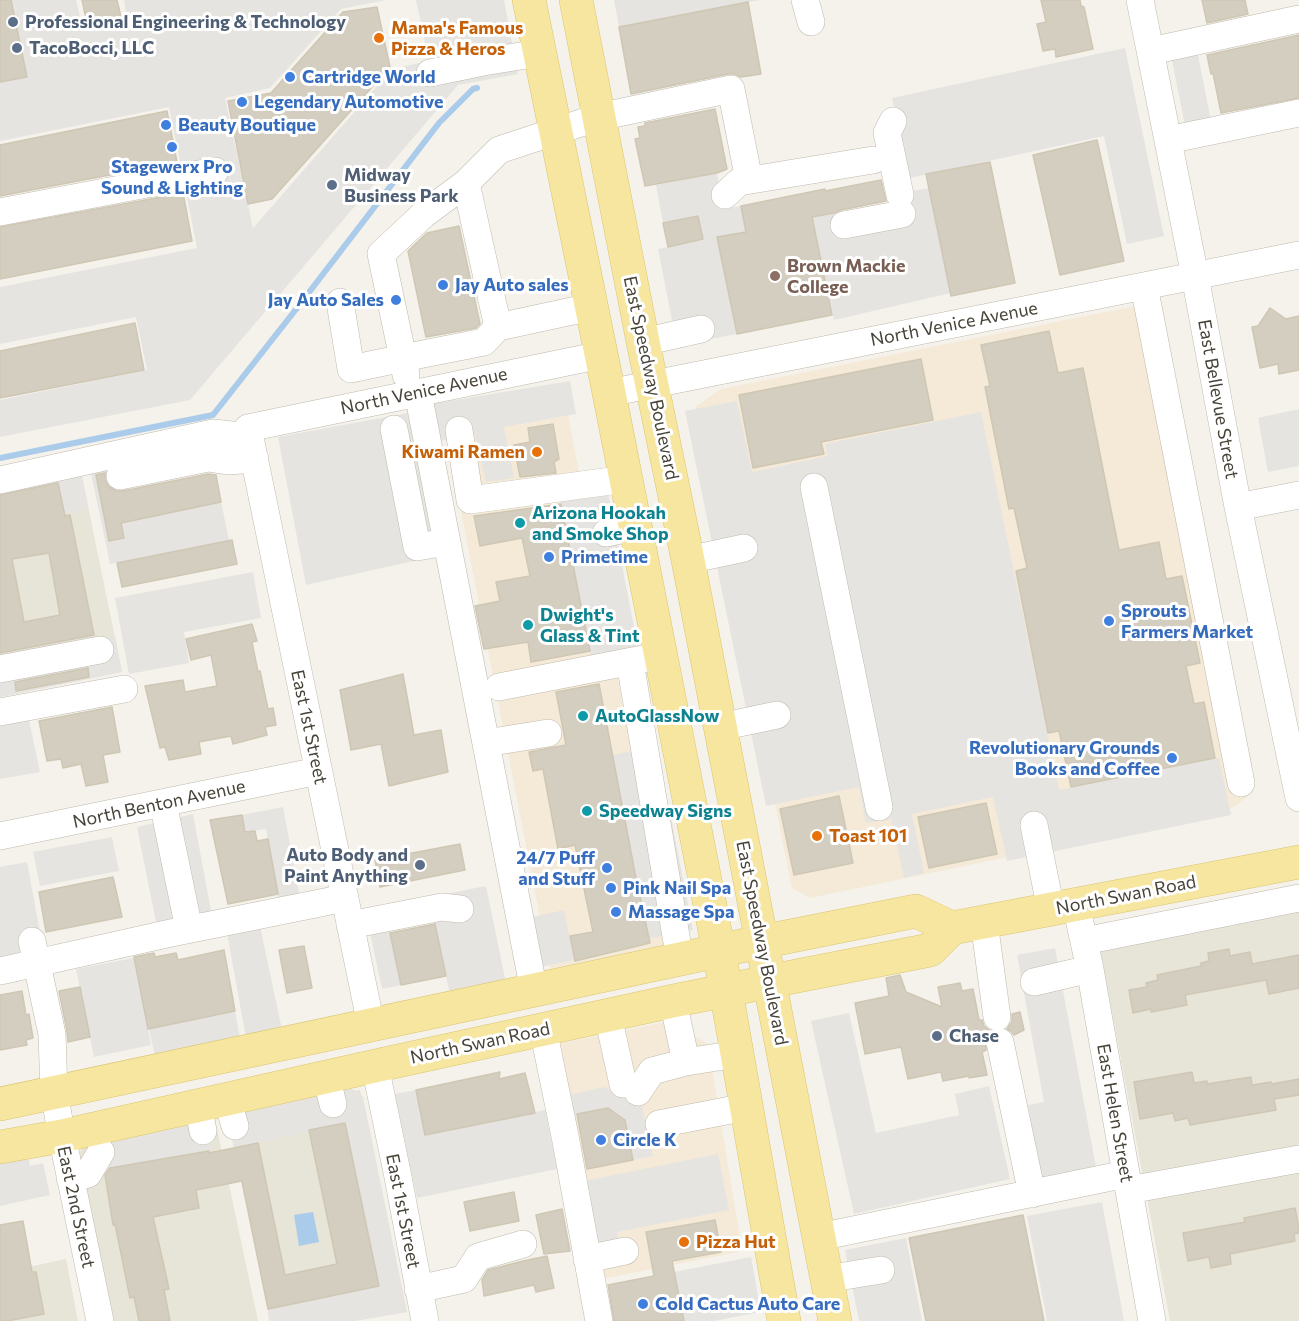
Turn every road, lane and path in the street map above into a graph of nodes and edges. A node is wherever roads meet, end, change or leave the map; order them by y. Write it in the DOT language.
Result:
graph roads {
  1 [pos="529,0"];
  2 [pos="576,0"];
  3 [pos="1140,0"];
  4 [pos="1299,19"];
  5 [pos="1151,51"];
  6 [pos="539,53"];
  7 [pos="430,73"];
  8 [pos="1299,113"];
  9 [pos="599,117"];
  10 [pos="893,121"];
  11 [pos="555,132"];
  12 [pos="1168,140"];
  13 [pos="873,160"];
  14 [pos="215,171"];
  15 [pos="749,180"];
  16 [pos="466,183"];
  17 [pos="725,195"];
  18 [pos="0,212"];
  19 [pos="844,225"];
  20 [pos="1299,255"];
  21 [pos="1195,276"];
  22 [pos="1144,286"];
  23 [pos="340,302"];
  24 [pos="591,307"];
  25 [pos="498,327"];
  26 [pos="701,329"];
  27 [pos="643,342"];
  28 [pos="601,355"];
  29 [pos="403,358"];
  30 [pos="653,385"];
  31 [pos="609,393"];
  32 [pos="413,394"];
  33 [pos="394,429"];
  34 [pos="459,429"];
  35 [pos="251,441"];
  36 [pos="120,476"];
  37 [pos="626,479"];
  38 [pos="0,480"];
  39 [pos="814,487"];
  40 [pos="1299,495"];
  41 [pos="1238,507"];
  42 [pos="447,542"];
  43 [pos="744,548"];
  44 [pos="688,560"];
  45 [pos="100,650"];
  46 [pos="646,658"];
  47 [pos="0,669"];
  48 [pos="499,687"];
  49 [pos="124,689"];
  50 [pos="0,712"];
  51 [pos="777,715"];
  52 [pos="672,716"];
  53 [pos="640,720"];
  54 [pos="720,727"];
  55 [pos="548,733"];
  56 [pos="486,744"];
  57 [pos="318,771"];
  58 [pos="1241,783"];
  59 [pos="688,795"];
  60 [pos="1299,798"];
  61 [pos="653,800"];
  62 [pos="163,803"];
  63 [pos="879,807"];
  64 [pos="1034,825"];
  65 [pos="0,837"];
  66 [pos="1299,862"];
  67 [pos="705,880"];
  68 [pos="667,888"];
  69 [pos="345,898"];
  70 [pos="1299,898"];
  71 [pos="1064,908"];
  72 [pos="460,909"];
  73 [pos="984,922"];
  74 [pos="350,925"];
  75 [pos="952,928"];
  76 [pos="189,929"];
  77 [pos="1084,941"];
  78 [pos="762,942"];
  79 [pos="719,951"];
  80 [pos="35,952"];
  81 [pos="680,960"];
  82 [pos="1090,969"];
  83 [pos="0,971"];
  84 [pos="770,981"];
  85 [pos="1034,982"];
  86 [pos="534,991"];
  87 [pos="726,991"];
  88 [pos="673,1001"];
  89 [pos="608,1016"];
  90 [pos="371,1025"];
  91 [pos="543,1029"];
  92 [pos="737,1054"];
  93 [pos="686,1062"];
  94 [pos="375,1066"];
  95 [pos="54,1093"];
  96 [pos="0,1104"];
  97 [pos="746,1107"];
  98 [pos="659,1124"];
  99 [pos="62,1136"];
  100 [pos="0,1147"];
  101 [pos="101,1152"];
  102 [pos="1299,1159"];
  103 [pos="70,1178"];
  104 [pos="1127,1182"];
  105 [pos="1032,1194"];
  106 [pos="819,1237"];
  107 [pos="523,1244"];
  108 [pos="625,1251"];
  109 [pos="588,1259"];
  110 [pos="882,1270"];
  111 [pos="826,1279"];
  112 [pos="418,1289"];
  113 [pos="100,1321"];
  114 [pos="425,1321"];
  115 [pos="599,1321"];
  116 [pos="784,1321"];
  117 [pos="835,1321"];
  118 [pos="1152,1321"];
  1 -- 6 [label="main road"];
  2 -- 9 [label="main road, East Speedway Boulevard"];
  3 -- 5 [label="street, East Bellevue Street"];
  4 -- 5 [label="street"];
  5 -- 12 [label="street, East Bellevue Street"];
  6 -- 7 [label="street"];
  6 -- 11 [label="main road"];
  8 -- 12 [label="street"];
  9 -- 11 [label="street"];
  9 -- 15 [label="street"];
  9 -- 27 [label="main road, East Speedway Boulevard"];
  10 -- 19 [label="street"];
  11 -- 16 [label="street"];
  11 -- 24 [label="main road"];
  12 -- 21 [label="street, East Bellevue Street"];
  13 -- 15 [label="street"];
  14 -- 18 [label="street"];
  15 -- 17 [label="street"];
  16 -- 25 [label="street"];
  16 -- 29 [label="street"];
  20 -- 21 [label="street, North Venice Avenue"];
  21 -- 22 [label="street, North Venice Avenue"];
  21 -- 41 [label="street, East Bellevue Street"];
  22 -- 30 [label="street, North Venice Avenue"];
  22 -- 58 [label="street"];
  23 -- 29 [label="street"];
  24 -- 25 [label="street"];
  24 -- 28 [label="main road"];
  25 -- 29 [label="street"];
  26 -- 27 [label="street"];
  27 -- 30 [label="main road, East Speedway Boulevard"];
  28 -- 31 [label="main road"];
  28 -- 32 [label="street, North Venice Avenue"];
  29 -- 32 [label="street"];
  30 -- 31 [label="street, North Venice Avenue"];
  30 -- 44 [label="main road, East Speedway Boulevard"];
  31 -- 37 [label="main road"];
  32 -- 35 [label="street, North Venice Avenue"];
  32 -- 42 [label="street"];
  33 -- 42 [label="street"];
  34 -- 37 [label="street"];
  35 -- 36 [label="street"];
  35 -- 38 [label="street"];
  35 -- 57 [label="street, East 1st Street"];
  37 -- 46 [label="main road"];
  39 -- 63 [label="street"];
  40 -- 41 [label="street"];
  41 -- 60 [label="street, East Bellevue Street"];
  42 -- 56 [label="street"];
  43 -- 44 [label="street"];
  44 -- 54 [label="main road, East Speedway Boulevard"];
  45 -- 47 [label="street"];
  46 -- 48 [label="street"];
  46 -- 52 [label="main road"];
  46 -- 53 [label="street"];
  49 -- 50 [label="street"];
  51 -- 54 [label="street"];
  52 -- 53 [label="street"];
  52 -- 59 [label="main road"];
  53 -- 61 [label="street"];
  54 -- 78 [label="main road, East Speedway Boulevard"];
  55 -- 56 [label="street"];
  56 -- 86 [label="street"];
  57 -- 62 [label="street, North Benton Avenue"];
  57 -- 69 [label="street, East 1st Street"];
  59 -- 61 [label="street"];
  59 -- 67 [label="main road"];
  61 -- 68 [label="street"];
  62 -- 65 [label="street, North Benton Avenue"];
  62 -- 76 [label="street"];
  64 -- 71 [label="street, East Helen Street"];
  66 -- 71 [label="main road, North Swan Road"];
  67 -- 68 [label="street"];
  67 -- 79 [label="main road"];
  68 -- 81 [label="street"];
  69 -- 74 [label="street, East 1st Street"];
  69 -- 76 [label="street"];
  70 -- 77 [label="street, North Swan Road"];
  71 -- 73 [label="main road, North Swan Road"];
  71 -- 77 [label="street, East Helen Street"];
  72 -- 74 [label="street"];
  73 -- 75 [label="main road, North Swan Road"];
  73 -- 105 [label="street"];
  74 -- 90 [label="street, East 1st Street"];
  75 -- 78 [label="main road"];
  75 -- 84 [label="main road, North Swan Road"];
  76 -- 80 [label="street"];
  77 -- 82 [label="street, East Helen Street"];
  78 -- 79 [label="main road"];
  78 -- 84 [label="main road, East Speedway Boulevard"];
  79 -- 81 [label="main road"];
  79 -- 87 [label="main road"];
  80 -- 83 [label="street"];
  80 -- 95 [label="street, East 2nd Street"];
  81 -- 86 [label="main road"];
  82 -- 85 [label="street"];
  82 -- 104 [label="street, East Helen Street"];
  84 -- 87 [label="main road, North Swan Road"];
  84 -- 106 [label="main road, East Speedway Boulevard"];
  86 -- 90 [label="main road"];
  87 -- 88 [label="main road, North Swan Road"];
  87 -- 92 [label="main road"];
  88 -- 89 [label="main road, North Swan Road"];
  88 -- 93 [label="street"];
  89 -- 91 [label="main road, North Swan Road"];
  89 -- 93 [label="street"];
  90 -- 95 [label="main road"];
  91 -- 94 [label="main road, North Swan Road"];
  91 -- 109 [label="street"];
  92 -- 93 [label="street"];
  92 -- 97 [label="main road"];
  94 -- 99 [label="main road, North Swan Road"];
  94 -- 112 [label="street, East 1st Street"];
  95 -- 96 [label="main road"];
  95 -- 99 [label="street, East 2nd Street"];
  97 -- 98 [label="street"];
  97 -- 116 [label="main road"];
  99 -- 100 [label="main road, North Swan Road"];
  99 -- 103 [label="street, East 2nd Street"];
  101 -- 103 [label="street"];
  102 -- 104 [label="street"];
  103 -- 113 [label="street, East 2nd Street"];
  104 -- 105 [label="street"];
  104 -- 118 [label="street, East Helen Street"];
  105 -- 106 [label="street"];
  106 -- 111 [label="main road, East Speedway Boulevard"];
  107 -- 112 [label="street"];
  108 -- 109 [label="street"];
  109 -- 115 [label="street"];
  110 -- 111 [label="street"];
  111 -- 117 [label="main road, East Speedway Boulevard"];
  112 -- 114 [label="street, East 1st Street"];
}
